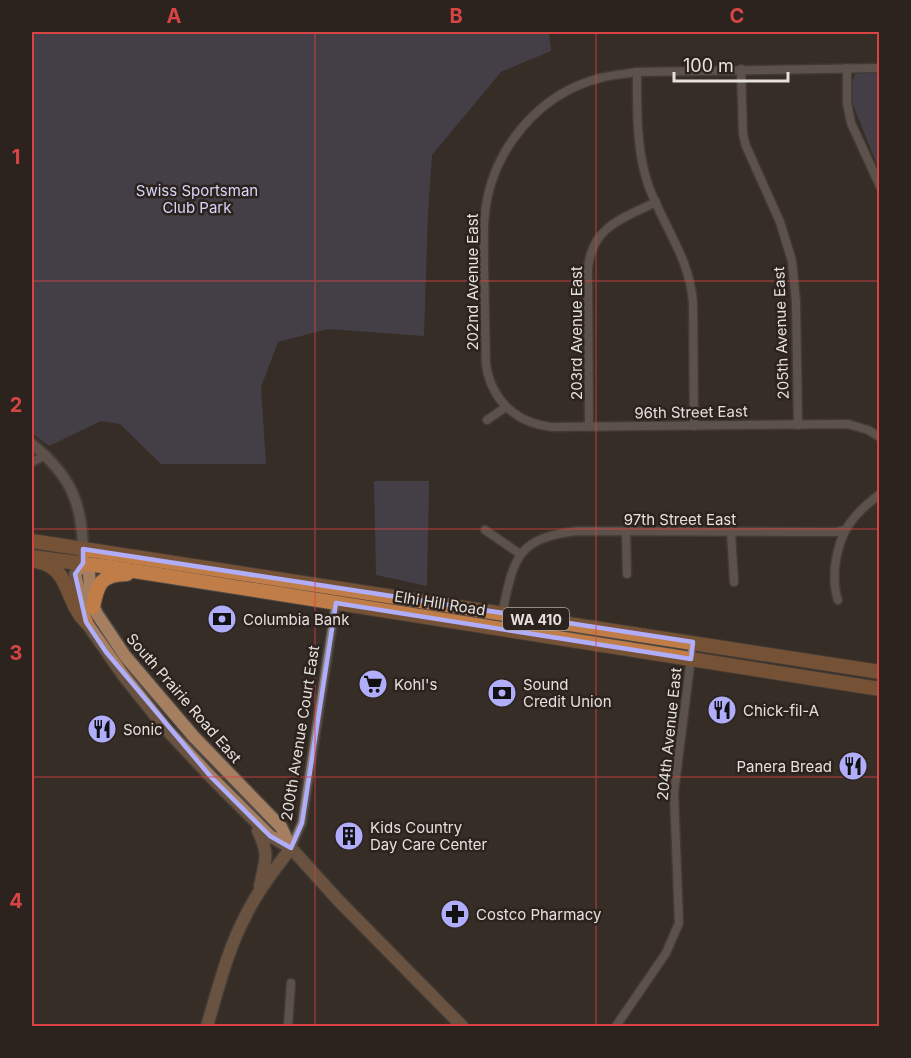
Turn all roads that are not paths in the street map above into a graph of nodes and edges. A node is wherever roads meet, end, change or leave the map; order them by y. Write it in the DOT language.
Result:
graph roads {
  1 [pos="846,68"];
  2 [pos="879,68"];
  3 [pos="741,69"];
  4 [pos="637,72"];
  5 [pos="879,186"];
  6 [pos="656,202"];
  7 [pos="506,407"];
  8 [pos="487,420"];
  9 [pos="798,425"];
  10 [pos="694,426"];
  11 [pos="589,427"];
  12 [pos="879,436"];
  13 [pos="32,444"];
  14 [pos="46,455"];
  15 [pos="32,462"];
  16 [pos="879,494"];
  17 [pos="485,530"];
  18 [pos="845,530"];
  19 [pos="626,533"];
  20 [pos="732,533"];
  21 [pos="32,541"];
  22 [pos="520,554"];
  23 [pos="83,556"];
  24 [pos="32,559"];
  25 [pos="627,574"];
  26 [pos="167,576"];
  27 [pos="734,582"];
  28 [pos="838,600"];
  29 [pos="336,603"];
  30 [pos="93,607"];
  31 [pos="502,614"];
  32 [pos="86,621"];
  33 [pos="693,642"];
  34 [pos="691,658"];
  35 [pos="879,672"];
  36 [pos="879,688"];
  37 [pos="253,819"];
  38 [pos="291,848"];
  39 [pos="258,894"];
  40 [pos="291,983"];
  41 [pos="207,1026"];
  42 [pos="288,1026"];
  43 [pos="462,1026"];
  44 [pos="616,1026"];
  1 -- 2 [label="street, 202nd Avenue East"];
  1 -- 3 [label="street, 202nd Avenue East"];
  1 -- 5 [label="street"];
  3 -- 4 [label="street, 202nd Avenue East"];
  3 -- 9 [label="street, 205th Avenue East"];
  4 -- 6 [label="street"];
  4 -- 7 [label="street, 202nd Avenue East"];
  6 -- 10 [label="street"];
  6 -- 11 [label="street, 203rd Avenue East"];
  7 -- 8 [label="street"];
  7 -- 11 [label="street, 96th Street East"];
  9 -- 10 [label="street, 96th Street East"];
  9 -- 12 [label="street, 96th Street East"];
  10 -- 11 [label="street, 96th Street East"];
  13 -- 14 [label="street"];
  14 -- 15 [label="street"];
  14 -- 23 [label="street"];
  16 -- 18 [label="street"];
  17 -- 22 [label="street"];
  18 -- 20 [label="street, 97th Street East"];
  18 -- 28 [label="street"];
  19 -- 20 [label="street, 97th Street East"];
  19 -- 22 [label="street, 97th Street East"];
  19 -- 25 [label="street"];
  20 -- 27 [label="street"];
  21 -- 23 [label="main road, Elhi Hill Road / WA 410"];
  22 -- 31 [label="street"];
  23 -- 24 [label="main road, Elhi Hill Road / WA 410"];
  23 -- 26 [label="main road, Elhi Hill Road / WA 410"];
  23 -- 30 [label="main road, South Prairie Road East"];
  23 -- 31 [label="main road, Elhi Hill Road / WA 410"];
  23 -- 32 [label="main road, South Prairie Road East"];
  24 -- 32 [label="main road"];
  26 -- 29 [label="main road, Elhi Hill Road / WA 410"];
  26 -- 30 [label="main road"];
  29 -- 34 [label="main road, Elhi Hill Road / WA 410"];
  29 -- 38 [label="street, 200th Avenue Court East"];
  30 -- 38 [label="main road, South Prairie Road East"];
  31 -- 33 [label="main road, Elhi Hill Road / WA 410"];
  32 -- 37 [label="main road, South Prairie Road East"];
  33 -- 34 [label="street, 204th Avenue East"];
  33 -- 35 [label="main road, Elhi Hill Road / WA 410"];
  34 -- 36 [label="main road, Elhi Hill Road / WA 410"];
  34 -- 44 [label="street, 204th Avenue East"];
  37 -- 38 [label="main road, South Prairie Road East"];
  37 -- 39 [label="main road"];
  38 -- 39 [label="main road, 200th Avenue Court East"];
  38 -- 43 [label="main road, South Prairie Road East"];
  39 -- 41 [label="main road, 200th Avenue Court East"];
  40 -- 42 [label="street"];
}
